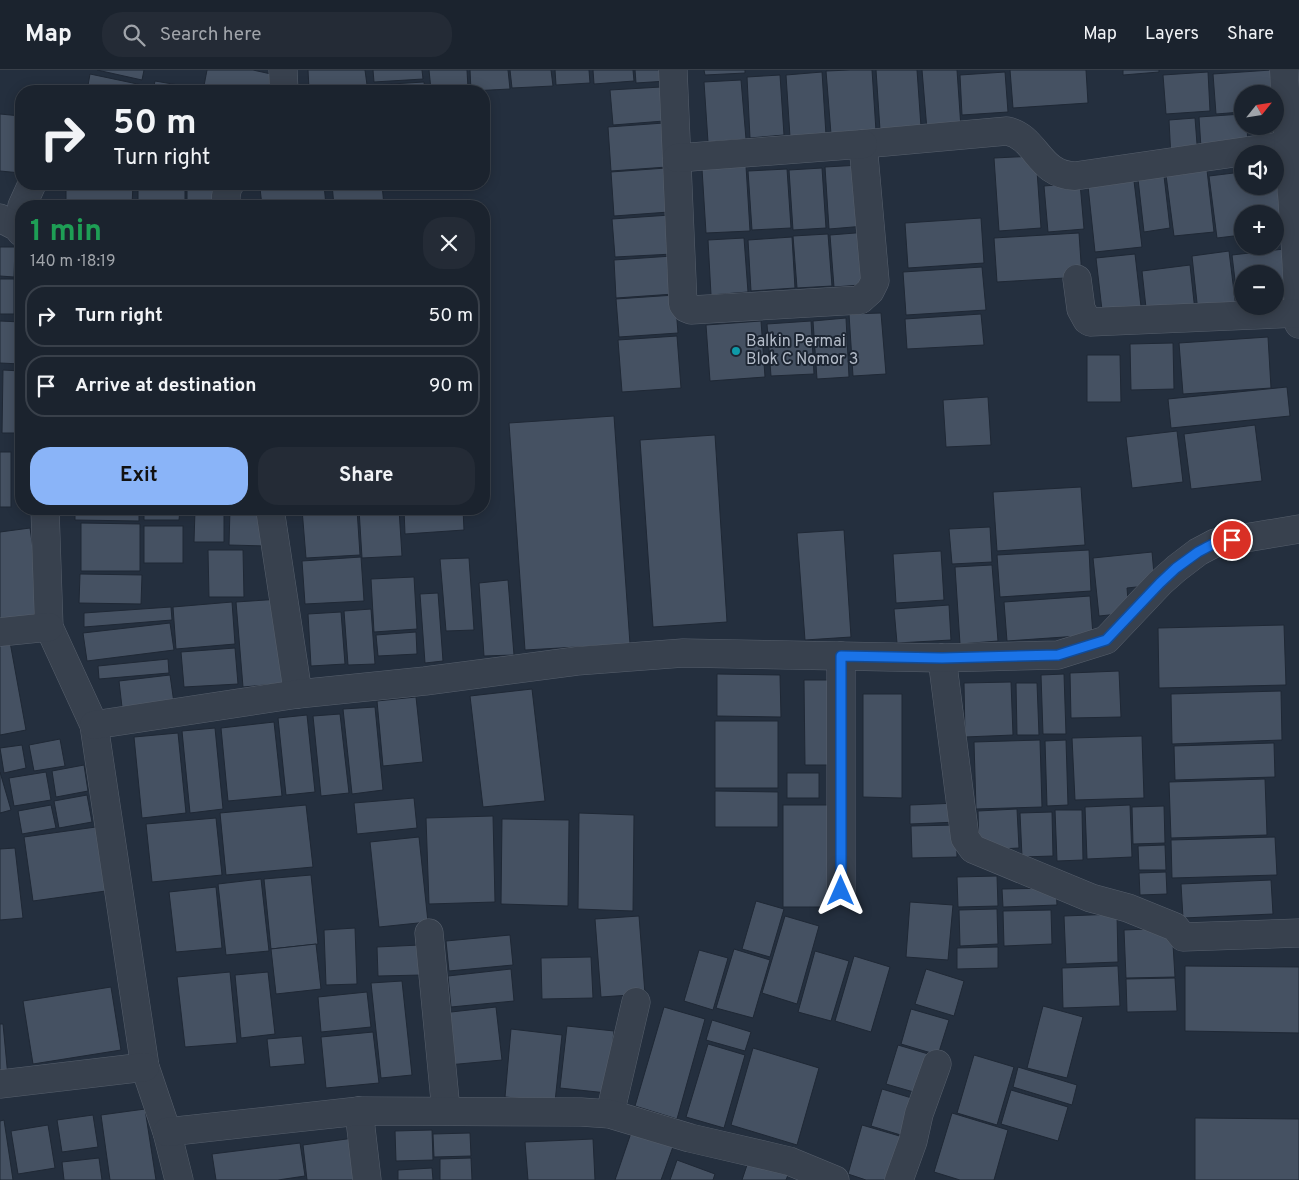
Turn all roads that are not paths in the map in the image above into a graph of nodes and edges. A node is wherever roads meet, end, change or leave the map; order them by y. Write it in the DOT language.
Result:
graph roads {
  1 [pos="283,70"];
  2 [pos="673,70"];
  3 [pos="1284,70"];
  4 [pos="284,85"];
  5 [pos="863,144"];
  6 [pos="1288,145"];
  7 [pos="677,158"];
  8 [pos="1295,183"];
  9 [pos="1077,279"];
  10 [pos="1299,313"];
  11 [pos="1299,324"];
  12 [pos="45,515"];
  13 [pos="271,515"];
  14 [pos="1299,529"];
  15 [pos="48,626"];
  16 [pos="0,632"];
  17 [pos="841,656"];
  18 [pos="942,658"];
  19 [pos="298,694"];
  20 [pos="94,725"];
  21 [pos="841,891"];
  22 [pos="429,933"];
  23 [pos="1299,934"];
  24 [pos="636,1002"];
  25 [pos="937,1064"];
  26 [pos="145,1067"];
  27 [pos="0,1084"];
  28 [pos="359,1111"];
  29 [pos="446,1111"];
  30 [pos="610,1114"];
  31 [pos="167,1132"];
  32 [pos="179,1180"];
  33 [pos="367,1180"];
  34 [pos="835,1180"];
  35 [pos="899,1180"];
  1 -- 4 [label="street"];
  2 -- 7 [label="street"];
  3 -- 6 [label="street"];
  5 -- 6 [label="street"];
  5 -- 7 [label="street"];
  5 -- 7 [label="street"];
  6 -- 8 [label="street"];
  8 -- 10 [label="street"];
  9 -- 10 [label="street"];
  10 -- 11 [label="street"];
  12 -- 15 [label="street"];
  13 -- 19 [label="street"];
  14 -- 18 [label="street"];
  15 -- 16 [label="street"];
  15 -- 20 [label="street"];
  17 -- 18 [label="street"];
  17 -- 19 [label="street"];
  17 -- 21 [label="street"];
  18 -- 23 [label="street"];
  19 -- 20 [label="street"];
  20 -- 26 [label="street"];
  22 -- 29 [label="street"];
  24 -- 30 [label="street"];
  25 -- 35 [label="street"];
  26 -- 27 [label="street"];
  26 -- 31 [label="street"];
  28 -- 29 [label="street"];
  28 -- 31 [label="street"];
  28 -- 33 [label="street"];
  29 -- 30 [label="street"];
  30 -- 34 [label="street"];
  31 -- 32 [label="street"];
}
